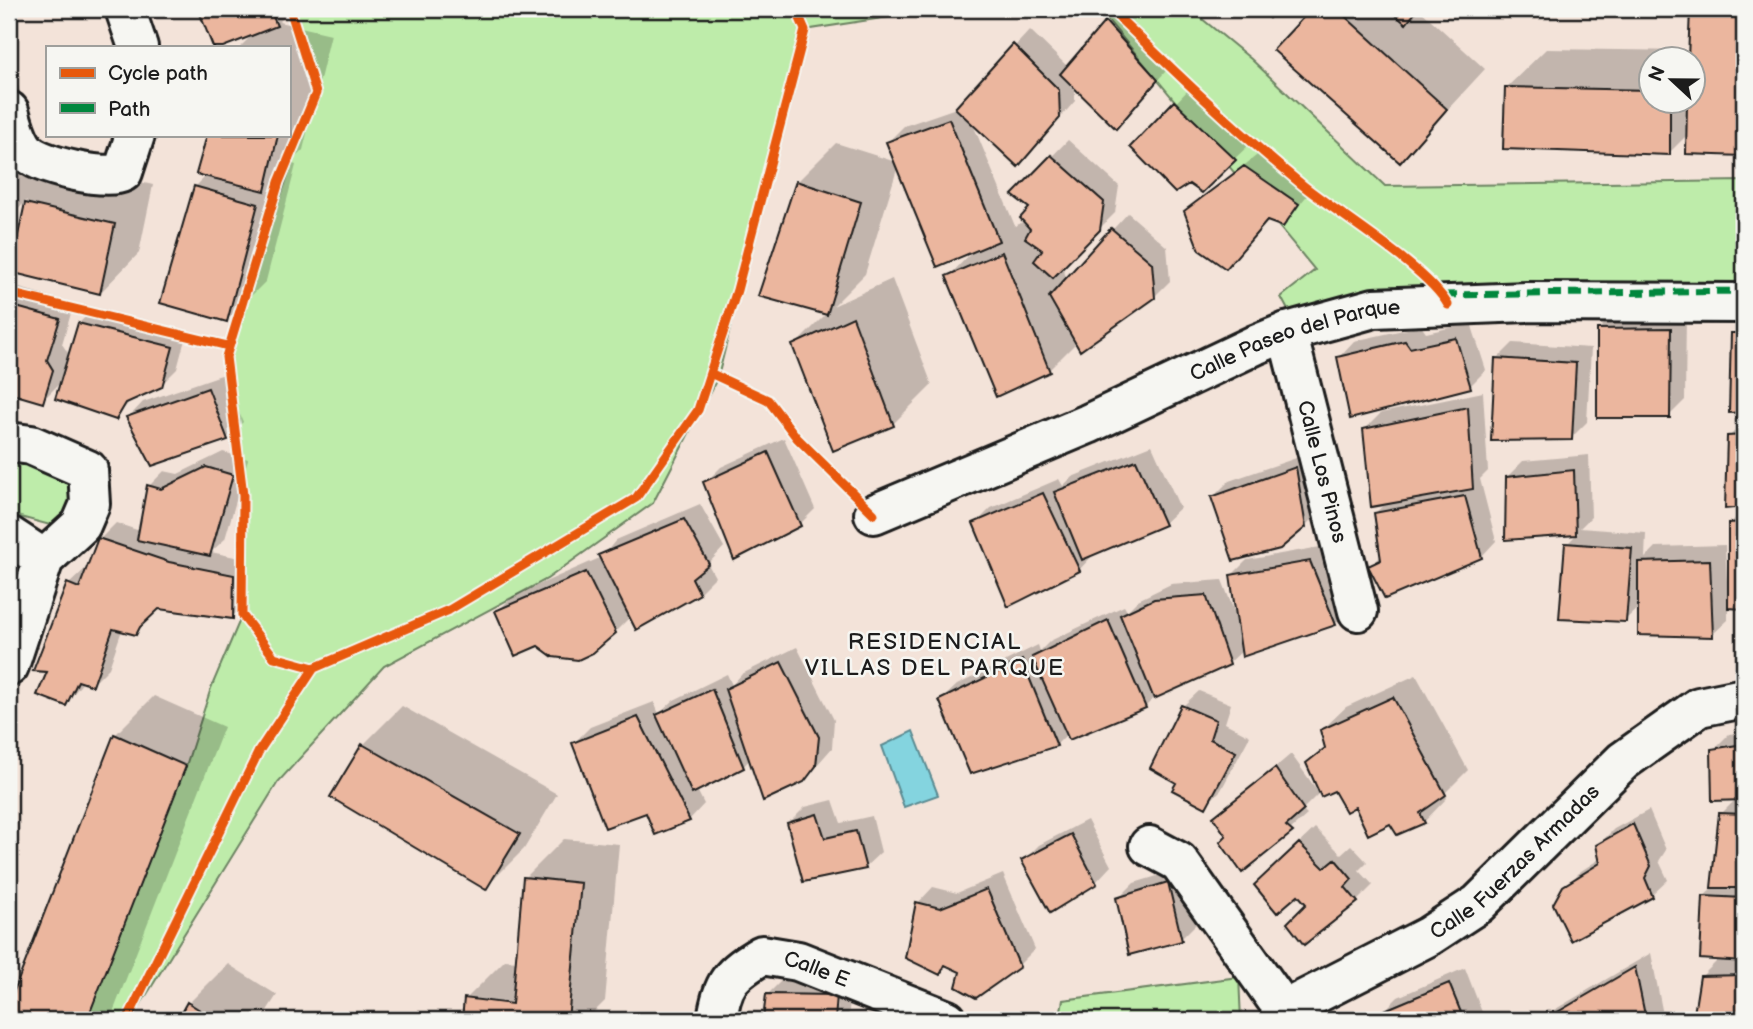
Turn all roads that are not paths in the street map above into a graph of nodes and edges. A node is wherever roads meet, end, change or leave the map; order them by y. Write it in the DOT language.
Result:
graph roads {
  1 [pos="125,9"];
  2 [pos="138,46"];
  3 [pos="9,111"];
  4 [pos="135,136"];
  5 [pos="1744,303"];
  6 [pos="1287,332"];
  7 [pos="9,442"];
  8 [pos="874,514"];
  9 [pos="9,536"];
  10 [pos="44,559"];
  11 [pos="1358,611"];
  12 [pos="9,666"];
  13 [pos="1744,698"];
  14 [pos="1149,846"];
  15 [pos="1286,1015"];
  16 [pos="717,1020"];
  17 [pos="947,1020"];
  1 -- 2 [label="street"];
  3 -- 4 [label="street"];
  5 -- 6 [label="street, Calle Paseo del Parque"];
  6 -- 8 [label="street, Calle Paseo del Parque"];
  6 -- 11 [label="street, Calle Los Pinos"];
  7 -- 10 [label="street"];
  9 -- 10 [label="street"];
  10 -- 12 [label="street"];
  13 -- 15 [label="street, Calle Fuerzas Armadas"];
  14 -- 15 [label="street"];
  16 -- 17 [label="street, Calle E"];
}
